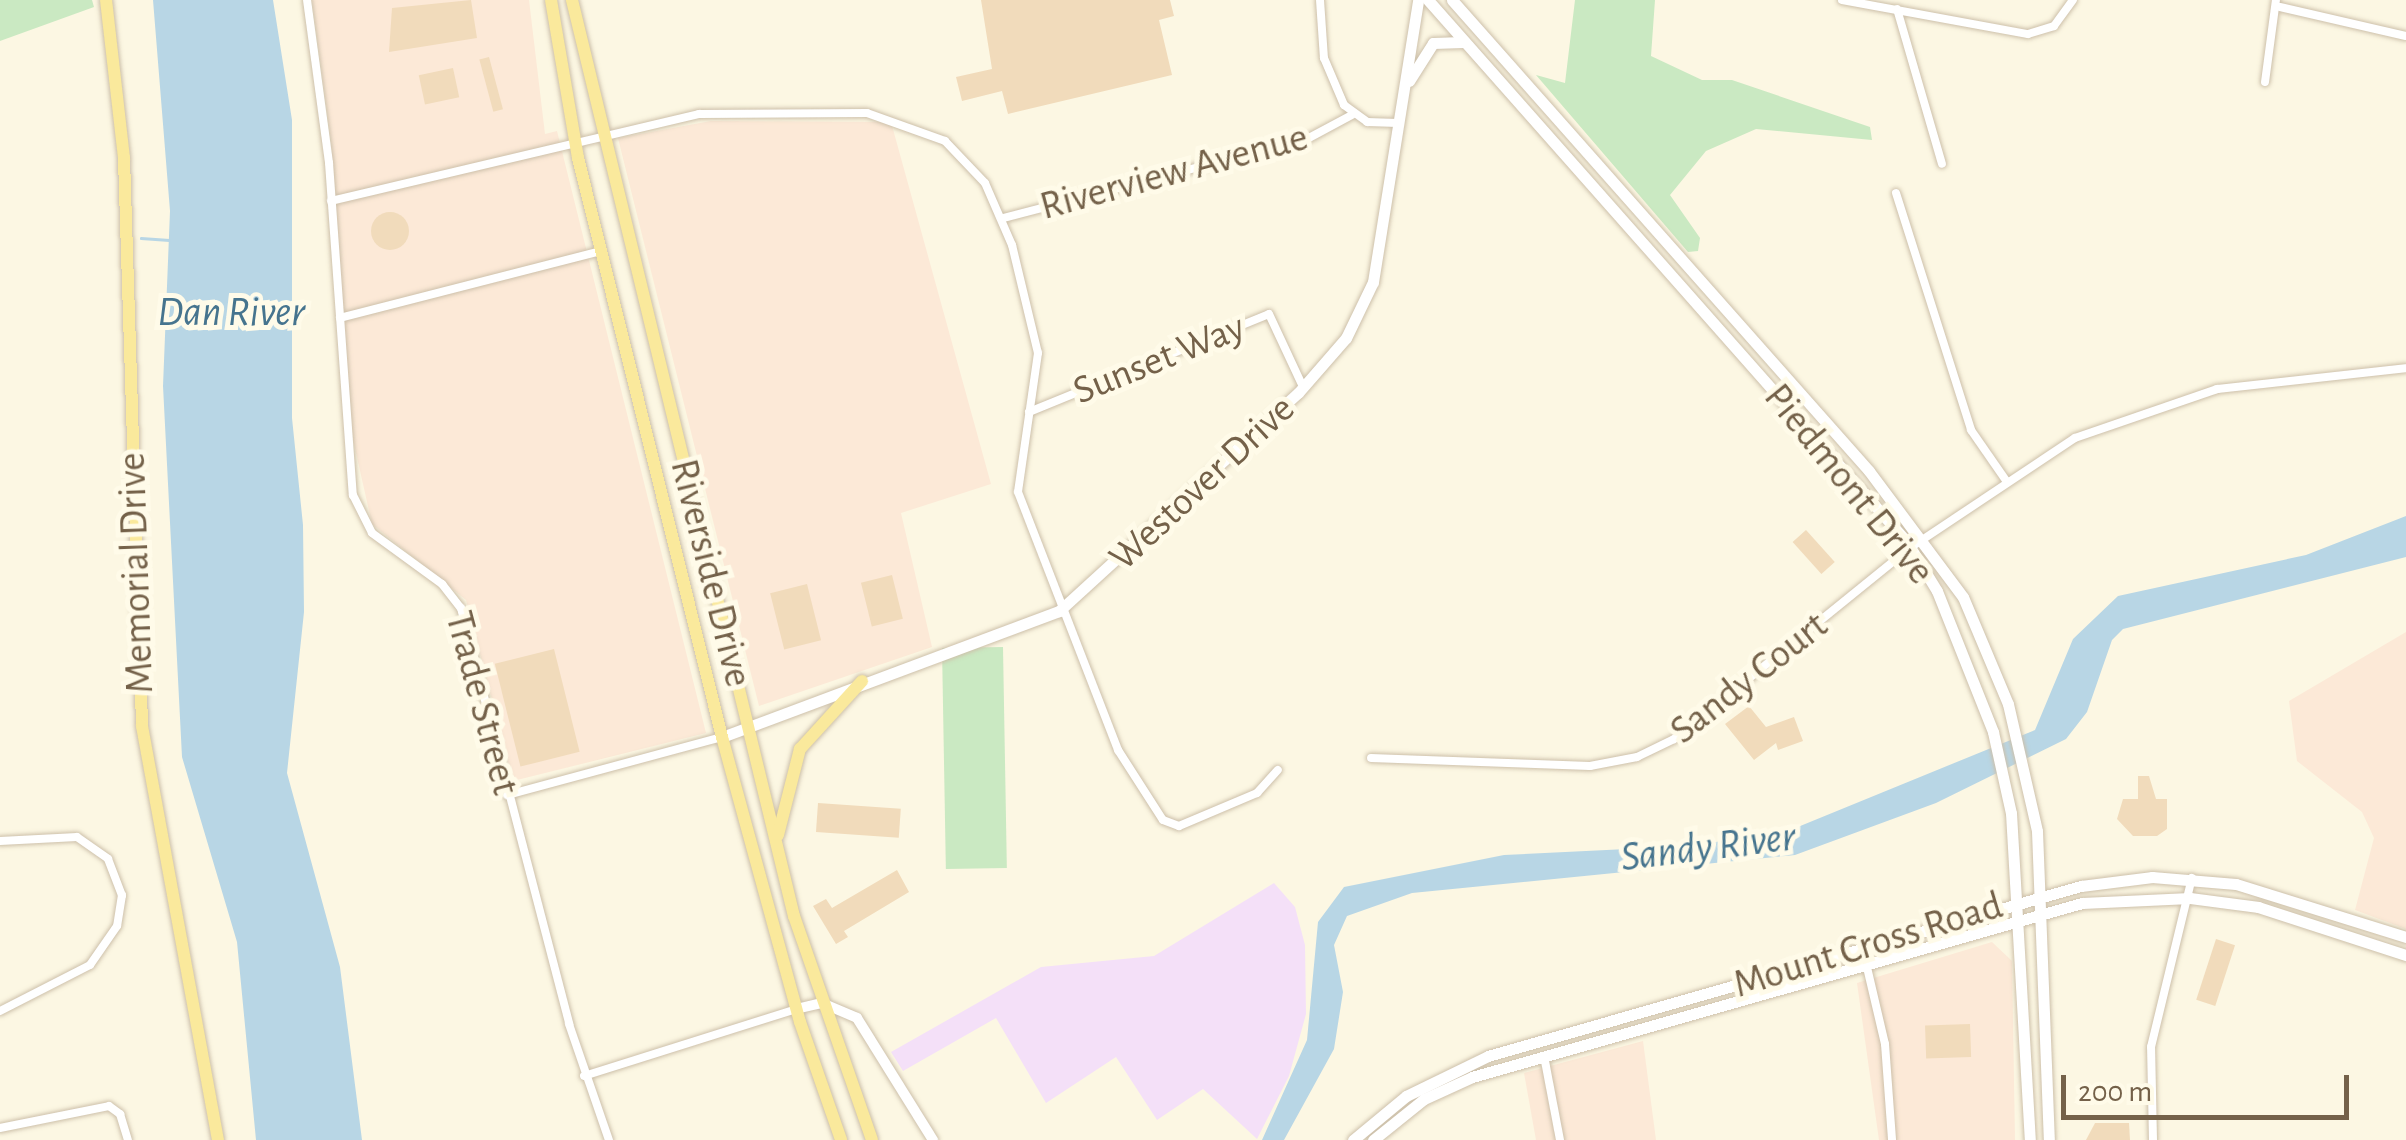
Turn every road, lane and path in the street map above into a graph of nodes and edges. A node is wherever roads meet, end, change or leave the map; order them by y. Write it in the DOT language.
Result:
graph roads {
  1 [pos="106,0"];
  2 [pos="307,0"];
  3 [pos="551,0"];
  4 [pos="572,0"];
  5 [pos="1320,0"];
  6 [pos="1418,0"];
  7 [pos="1428,0"];
  8 [pos="1452,0"];
  9 [pos="1842,0"];
  10 [pos="2073,0"];
  11 [pos="2278,3"];
  12 [pos="1898,9"];
  13 [pos="2406,36"];
  14 [pos="1466,43"];
  15 [pos="2265,82"];
  16 [pos="1402,94"];
  17 [pos="1352,115"];
  18 [pos="1398,123"];
  19 [pos="605,134"];
  20 [pos="574,141"];
  21 [pos="1942,164"];
  22 [pos="1896,194"];
  23 [pos="332,201"];
  24 [pos="1003,218"];
  25 [pos="600,251"];
  26 [pos="340,318"];
  27 [pos="2406,368"];
  28 [pos="1303,388"];
  29 [pos="1029,412"];
  30 [pos="2007,482"];
  31 [pos="1925,539"];
  32 [pos="1910,548"];
  33 [pos="1060,610"];
  34 [pos="862,681"];
  35 [pos="748,725"];
  36 [pos="722,737"];
  37 [pos="1372,758"];
  38 [pos="1278,770"];
  39 [pos="507,795"];
  40 [pos="0,841"];
  41 [pos="778,848"];
  42 [pos="2192,878"];
  43 [pos="2042,894"];
  44 [pos="2190,898"];
  45 [pos="2019,899"];
  46 [pos="2042,912"];
  47 [pos="2021,916"];
  48 [pos="2406,936"];
  49 [pos="2406,956"];
  50 [pos="1866,964"];
  51 [pos="822,1003"];
  52 [pos="796,1009"];
  53 [pos="0,1012"];
  54 [pos="1544,1056"];
  55 [pos="584,1076"];
  56 [pos="0,1128"];
  57 [pos="128,1138"];
  58 [pos="218,1140"];
  59 [pos="609,1140"];
  60 [pos="841,1140"];
  61 [pos="872,1140"];
  62 [pos="933,1140"];
  63 [pos="1353,1140"];
  64 [pos="1373,1140"];
  65 [pos="1560,1140"];
  66 [pos="1892,1140"];
  67 [pos="2030,1140"];
  68 [pos="2049,1140"];
  69 [pos="2154,1140"];
  1 -- 58 [label="main road, Memorial Drive"];
  2 -- 23 [label="street, Trade Street"];
  3 -- 20 [label="main road, Riverside Drive"];
  4 -- 19 [label="main road, Riverside Drive"];
  5 -- 17 [label="street"];
  6 -- 16 [label="main road, Westover Drive"];
  7 -- 14 [label="main road, Piedmont Drive"];
  8 -- 31 [label="main road, Piedmont Drive"];
  9 -- 12 [label="street"];
  10 -- 12 [label="street"];
  11 -- 13 [label="street"];
  11 -- 15 [label="street"];
  12 -- 21 [label="street"];
  14 -- 16 [label="main road"];
  14 -- 32 [label="main road, Piedmont Drive"];
  16 -- 18 [label="main road, Westover Drive"];
  17 -- 18 [label="street, Riverview Avenue"];
  17 -- 24 [label="street, Riverview Avenue"];
  18 -- 28 [label="main road, Westover Drive"];
  19 -- 20 [label="street"];
  19 -- 24 [label="street"];
  19 -- 35 [label="main road, Riverside Drive"];
  20 -- 23 [label="street"];
  20 -- 25 [label="main road, Riverside Drive"];
  22 -- 30 [label="street"];
  23 -- 26 [label="street, Trade Street"];
  24 -- 29 [label="street"];
  25 -- 26 [label="street"];
  25 -- 36 [label="main road, Riverside Drive"];
  26 -- 39 [label="street, Trade Street"];
  27 -- 30 [label="street, Sandy Court"];
  28 -- 29 [label="street, Sunset Way"];
  28 -- 33 [label="main road, Westover Drive"];
  29 -- 33 [label="street"];
  30 -- 31 [label="street, Sandy Court"];
  31 -- 32 [label="street, Sandy Court"];
  31 -- 43 [label="main road, Piedmont Drive"];
  32 -- 37 [label="street, Sandy Court"];
  32 -- 45 [label="main road, Piedmont Drive"];
  33 -- 34 [label="main road, Westover Drive"];
  33 -- 38 [label="street"];
  34 -- 35 [label="main road, Westover Drive"];
  34 -- 41 [label="main road"];
  35 -- 36 [label="main road, Westover Drive"];
  35 -- 41 [label="main road, Riverside Drive"];
  36 -- 39 [label="street"];
  36 -- 52 [label="main road, Riverside Drive"];
  39 -- 55 [label="street, Trade Street"];
  40 -- 53 [label="street"];
  41 -- 51 [label="main road, Riverside Drive"];
  42 -- 43 [label="main road, Mount Cross Road"];
  42 -- 44 [label="street"];
  42 -- 48 [label="main road, Mount Cross Road"];
  43 -- 45 [label="main road, Mount Cross Road"];
  43 -- 46 [label="main road, Piedmont Drive"];
  44 -- 46 [label="main road, Mount Cross Road"];
  44 -- 49 [label="main road, Mount Cross Road"];
  44 -- 69 [label="street"];
  45 -- 47 [label="main road, Piedmont Drive"];
  45 -- 63 [label="main road, Mount Cross Road"];
  46 -- 47 [label="main road, Mount Cross Road"];
  46 -- 68 [label="main road, Piedmont Drive"];
  47 -- 50 [label="main road, Mount Cross Road"];
  47 -- 67 [label="main road, Piedmont Drive"];
  50 -- 54 [label="main road, Mount Cross Road"];
  50 -- 66 [label="street"];
  51 -- 52 [label="street"];
  51 -- 61 [label="main road, Riverside Drive"];
  51 -- 62 [label="street"];
  52 -- 55 [label="street"];
  52 -- 60 [label="main road, Riverside Drive"];
  54 -- 64 [label="main road, Mount Cross Road"];
  54 -- 65 [label="street"];
  55 -- 59 [label="street, Trade Street"];
  56 -- 57 [label="street"];
}
